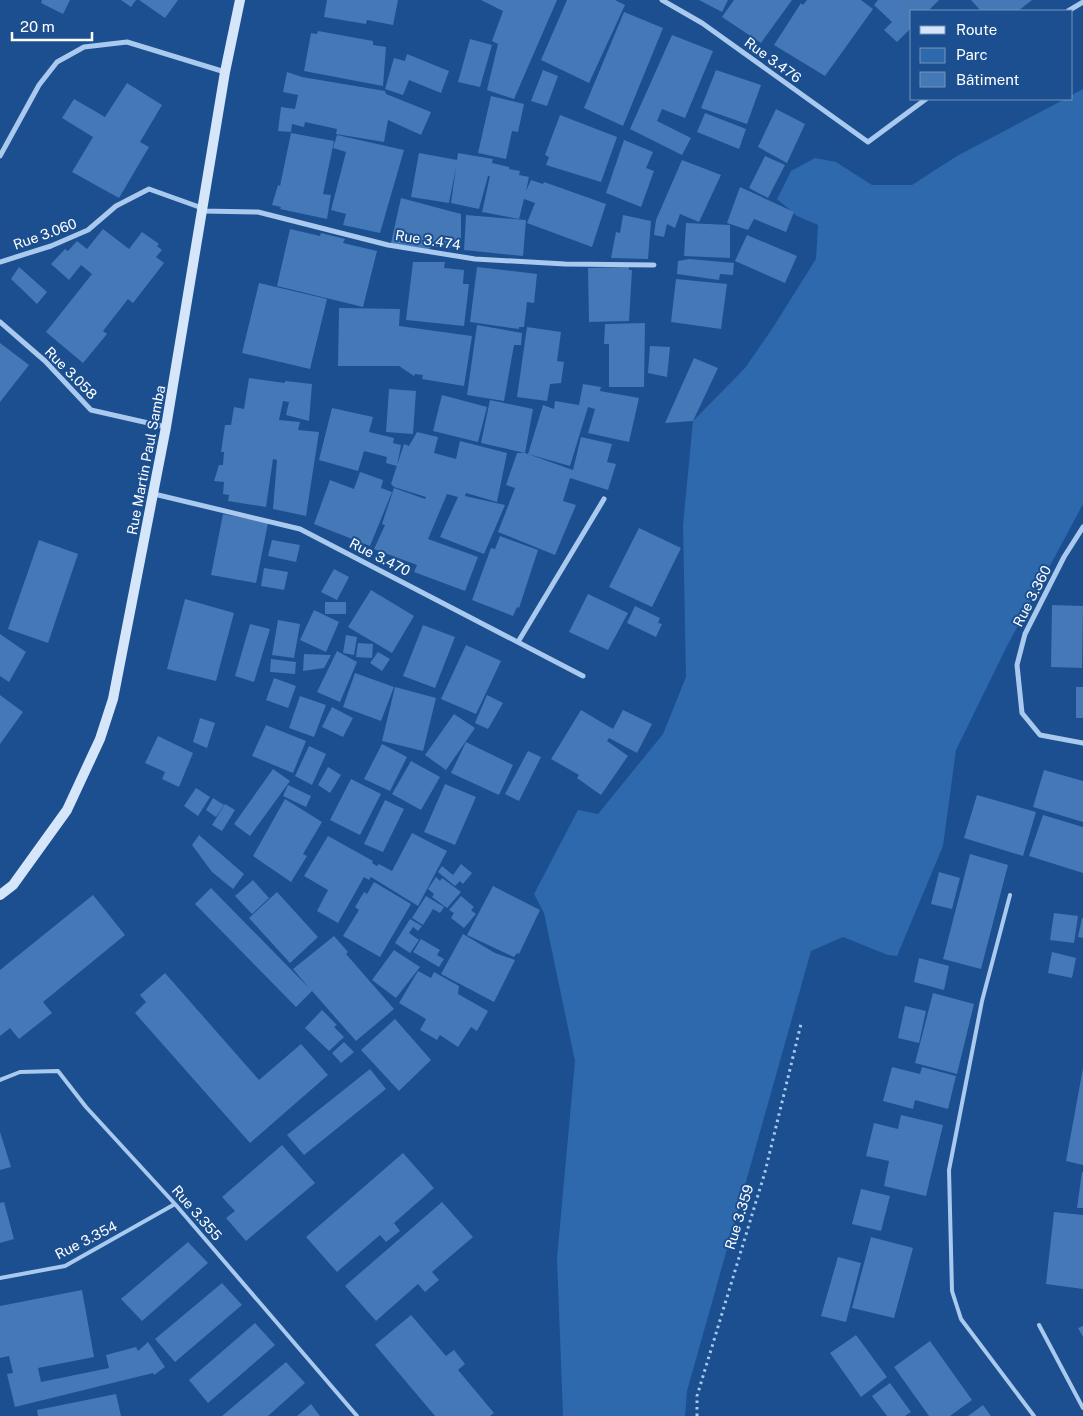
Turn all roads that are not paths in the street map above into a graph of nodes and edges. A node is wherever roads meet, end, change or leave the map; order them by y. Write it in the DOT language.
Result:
graph roads {
  1 [pos="240,0"];
  2 [pos="662,0"];
  3 [pos="1083,2"];
  4 [pos="1070,10"];
  5 [pos="225,72"];
  6 [pos="925,100"];
  7 [pos="0,156"];
  8 [pos="202,209"];
  9 [pos="0,262"];
  10 [pos="654,265"];
  11 [pos="0,322"];
  12 [pos="166,427"];
  13 [pos="154,494"];
  14 [pos="604,498"];
  15 [pos="1083,527"];
  16 [pos="518,642"];
  17 [pos="583,676"];
  18 [pos="1083,743"];
  19 [pos="0,895"];
  20 [pos="1010,895"];
  21 [pos="0,1080"];
  22 [pos="175,1204"];
  23 [pos="0,1278"];
  24 [pos="1039,1325"];
  25 [pos="1083,1408"];
  26 [pos="357,1416"];
  27 [pos="1034,1416"];
  1 -- 5 [label="main road, Rue Martin Paul Samba"];
  2 -- 6 [label="street, Rue 3.476"];
  3 -- 4 [label="street"];
  5 -- 7 [label="street"];
  5 -- 8 [label="main road, Rue Martin Paul Samba"];
  8 -- 9 [label="street, Rue 3.060"];
  8 -- 10 [label="street, Rue 3.474"];
  8 -- 12 [label="main road, Rue Martin Paul Samba"];
  11 -- 12 [label="street, Rue 3.058"];
  12 -- 13 [label="main road, Rue Martin Paul Samba"];
  13 -- 16 [label="street, Rue 3.470"];
  13 -- 19 [label="main road, Rue Martin Paul Samba"];
  14 -- 16 [label="street"];
  15 -- 18 [label="street, Rue 3.360"];
  16 -- 17 [label="street, Rue 3.470"];
  20 -- 27 [label="lane"];
  21 -- 22 [label="lane, Rue 3.355"];
  22 -- 23 [label="lane, Rue 3.354"];
  22 -- 26 [label="lane, Rue 3.355"];
  24 -- 25 [label="lane"];
}
